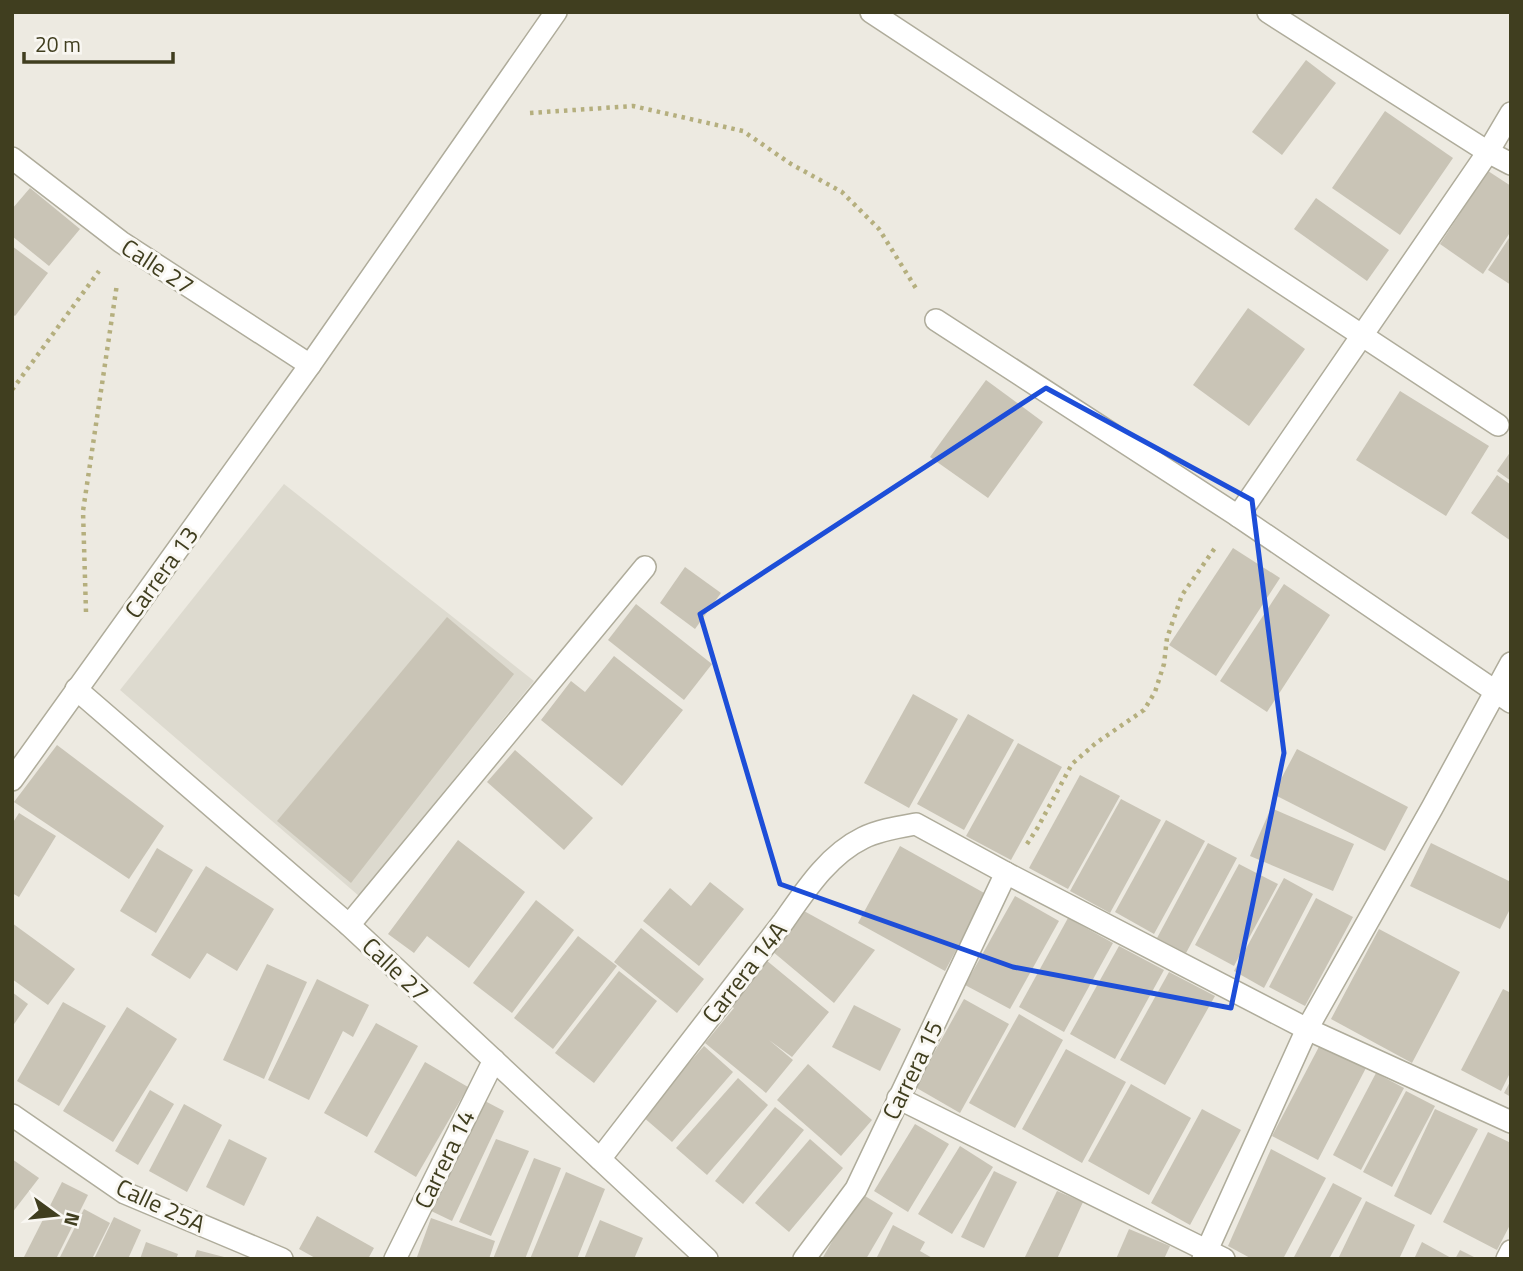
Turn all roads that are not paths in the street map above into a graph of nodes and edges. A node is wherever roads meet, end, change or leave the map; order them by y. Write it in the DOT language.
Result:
graph roads {
  1 [pos="556,12"];
  2 [pos="871,12"];
  3 [pos="1268,12"];
  4 [pos="1511,113"];
  5 [pos="1488,152"];
  6 [pos="12,158"];
  7 [pos="1511,164"];
  8 [pos="936,320"];
  9 [pos="1360,335"];
  10 [pos="310,365"];
  11 [pos="1498,425"];
  12 [pos="1238,516"];
  13 [pos="645,567"];
  14 [pos="1511,663"];
  15 [pos="76,689"];
  16 [pos="1503,697"];
  17 [pos="12,780"];
  18 [pos="1006,873"];
  19 [pos="349,925"];
  20 [pos="1307,1029"];
  21 [pos="494,1060"];
  22 [pos="898,1098"];
  23 [pos="12,1115"];
  24 [pos="1511,1122"];
  25 [pos="600,1159"];
  26 [pos="1511,1251"];
  27 [pos="1211,1256"];
  28 [pos="282,1259"];
  29 [pos="395,1259"];
  30 [pos="707,1259"];
  31 [pos="804,1259"];
  32 [pos="1507,1259"];
  1 -- 10 [label="street, Carrera 13"];
  2 -- 9 [label="street"];
  3 -- 5 [label="street"];
  4 -- 5 [label="street"];
  5 -- 7 [label="street"];
  5 -- 9 [label="street"];
  6 -- 10 [label="street, Calle 27"];
  8 -- 12 [label="street"];
  9 -- 11 [label="street"];
  9 -- 12 [label="street"];
  10 -- 15 [label="street, Carrera 13"];
  12 -- 16 [label="street"];
  13 -- 19 [label="street"];
  14 -- 16 [label="street"];
  15 -- 17 [label="street, Carrera 13"];
  15 -- 19 [label="street, Calle 27"];
  16 -- 20 [label="street"];
  18 -- 20 [label="street"];
  18 -- 22 [label="street, Carrera 15"];
  18 -- 25 [label="street, Carrera 14A"];
  19 -- 21 [label="street, Calle 27"];
  20 -- 24 [label="street"];
  20 -- 27 [label="street"];
  21 -- 25 [label="street, Calle 27"];
  21 -- 29 [label="street, Carrera 14"];
  22 -- 27 [label="street"];
  22 -- 31 [label="street, Carrera 15"];
  23 -- 28 [label="street, Calle 25A"];
  25 -- 30 [label="street, Calle 27"];
  26 -- 32 [label="street"];
}
